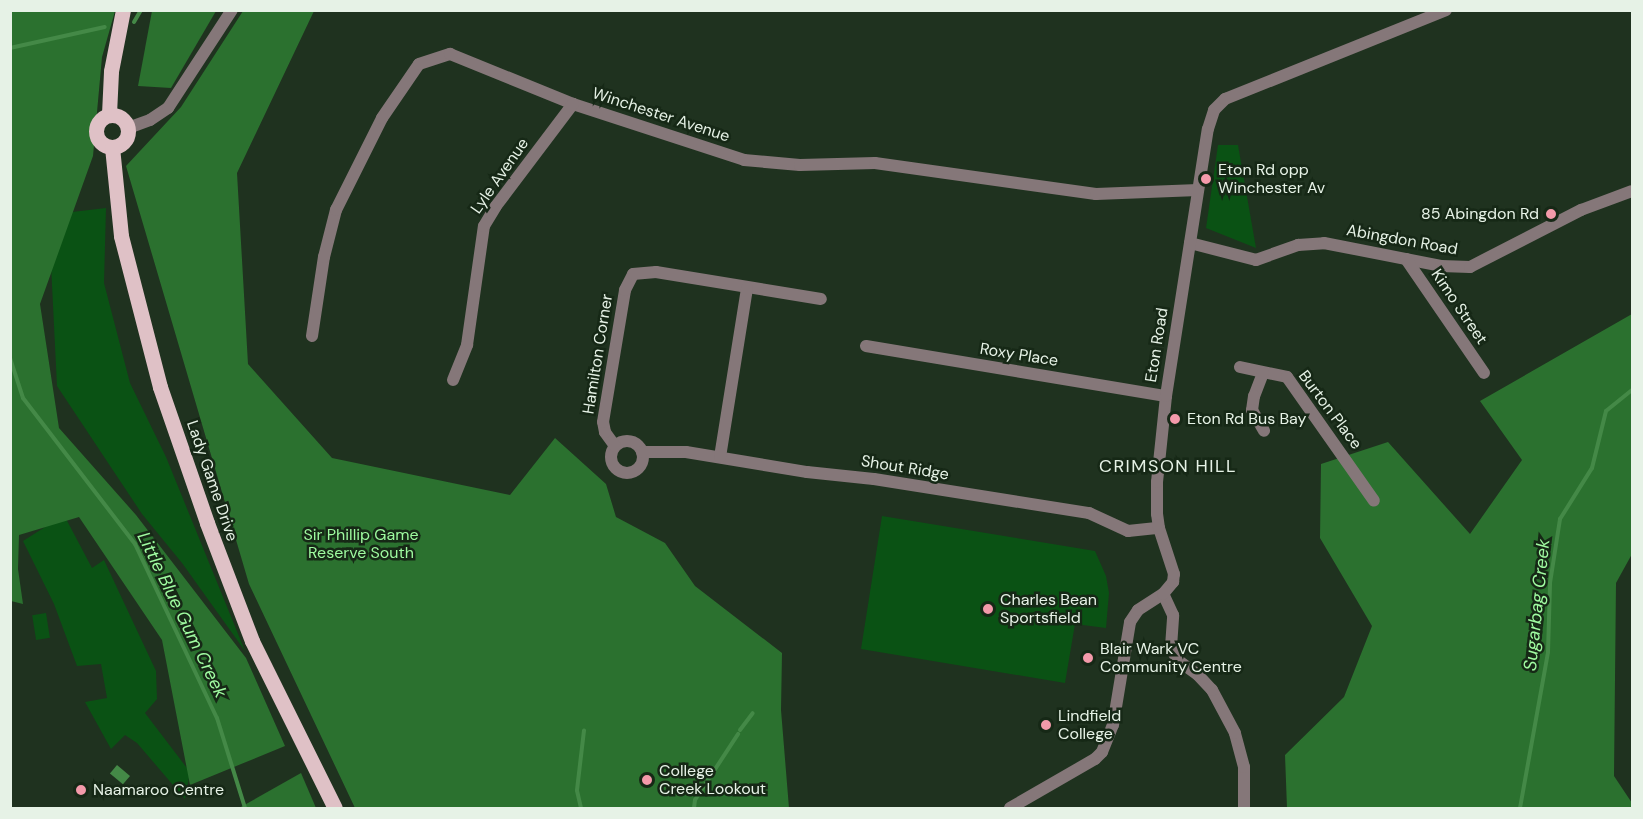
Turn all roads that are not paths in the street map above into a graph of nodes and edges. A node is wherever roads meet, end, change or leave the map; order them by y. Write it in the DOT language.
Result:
graph roads {
  1 [pos="123,10"];
  2 [pos="232,10"];
  3 [pos="1446,10"];
  4 [pos="573,104"];
  5 [pos="109,114"];
  6 [pos="128,128"];
  7 [pos="112,147"];
  8 [pos="1198,190"];
  9 [pos="1632,191"];
  10 [pos="1190,243"];
  11 [pos="1406,259"];
  12 [pos="747,288"];
  13 [pos="820,299"];
  14 [pos="312,336"];
  15 [pos="866,346"];
  16 [pos="1240,367"];
  17 [pos="1263,373"];
  18 [pos="1484,374"];
  19 [pos="453,380"];
  20 [pos="1166,396"];
  21 [pos="1264,431"];
  22 [pos="615,446"];
  23 [pos="642,452"];
  24 [pos="720,457"];
  25 [pos="1374,501"];
  26 [pos="1159,528"];
  27 [pos="1163,594"];
  28 [pos="334,808"];
  29 [pos="1010,808"];
  30 [pos="1244,808"];
  1 -- 5 [label="main road"];
  2 -- 6 [label="street"];
  3 -- 8 [label="street, Eton Road"];
  4 -- 8 [label="street, Winchester Avenue"];
  4 -- 14 [label="street, Winchester Avenue"];
  4 -- 19 [label="street, Lyle Avenue"];
  5 -- 6 [label="main road"];
  5 -- 7 [label="main road"];
  6 -- 7 [label="main road"];
  7 -- 28 [label="main road, Lady Game Drive"];
  8 -- 10 [label="street, Eton Road"];
  9 -- 11 [label="street, Abingdon Road"];
  10 -- 11 [label="street, Abingdon Road"];
  10 -- 20 [label="street, Eton Road"];
  11 -- 18 [label="street, Kimo Street"];
  12 -- 13 [label="street, Hamilton Corner"];
  12 -- 22 [label="street, Hamilton Corner"];
  12 -- 24 [label="street"];
  15 -- 20 [label="street, Roxy Place"];
  16 -- 17 [label="street, Burton Place"];
  17 -- 21 [label="street"];
  17 -- 25 [label="street, Burton Place"];
  20 -- 26 [label="street, Eton Road"];
  22 -- 23 [label="street"];
  22 -- 23 [label="street"];
  23 -- 24 [label="street, Shout Ridge"];
  24 -- 26 [label="street, Shout Ridge"];
  26 -- 27 [label="street, Eton Road"];
  27 -- 29 [label="street"];
  27 -- 30 [label="street"];
}
